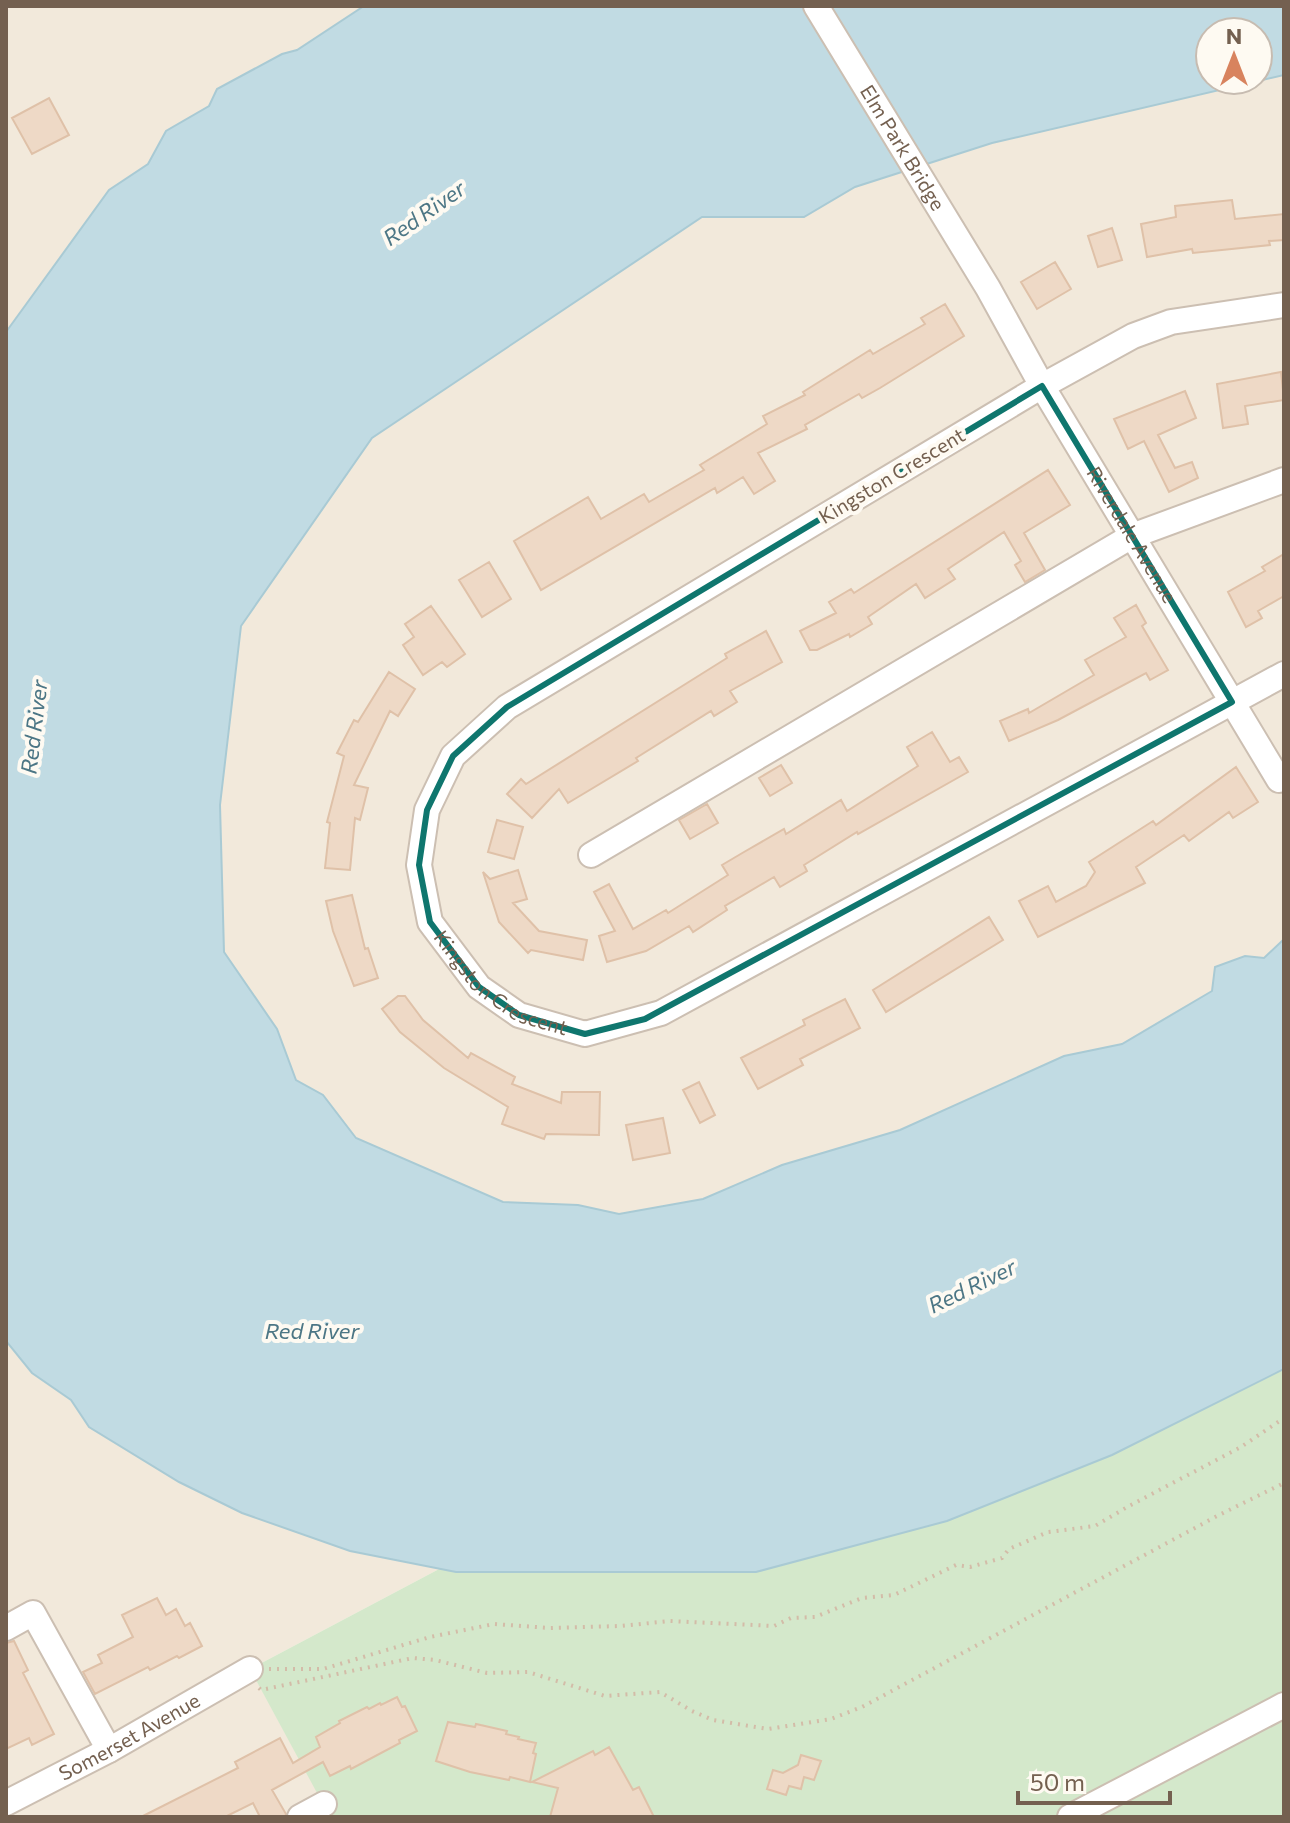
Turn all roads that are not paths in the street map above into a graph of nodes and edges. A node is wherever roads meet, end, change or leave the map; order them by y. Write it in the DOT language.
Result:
graph roads {
  1 [pos="816,6"];
  2 [pos="988,288"];
  3 [pos="1284,305"];
  4 [pos="1042,386"];
  5 [pos="1284,480"];
  6 [pos="1132,536"];
  7 [pos="1284,674"];
  8 [pos="1232,702"];
  9 [pos="1279,780"];
  10 [pos="591,855"];
  11 [pos="6,1628"];
  12 [pos="250,1669"];
  13 [pos="1284,1705"];
  14 [pos="109,1750"];
  15 [pos="6,1803"];
  16 [pos="324,1804"];
  17 [pos="300,1817"];
  18 [pos="1070,1817"];
  1 -- 2 [label="street, Elm Park Bridge"];
  2 -- 4 [label="street, Riverdale Avenue"];
  3 -- 4 [label="street, Kingston Crescent"];
  4 -- 6 [label="street, Riverdale Avenue"];
  4 -- 8 [label="street, Kingston Crescent"];
  5 -- 6 [label="street"];
  6 -- 8 [label="street, Riverdale Avenue"];
  6 -- 10 [label="street"];
  7 -- 8 [label="street, Kingston Crescent"];
  8 -- 9 [label="street, Riverdale Avenue"];
  11 -- 14 [label="street"];
  12 -- 14 [label="street, Somerset Avenue"];
  13 -- 18 [label="street"];
  14 -- 15 [label="street, Somerset Avenue"];
  16 -- 17 [label="street"];
}
